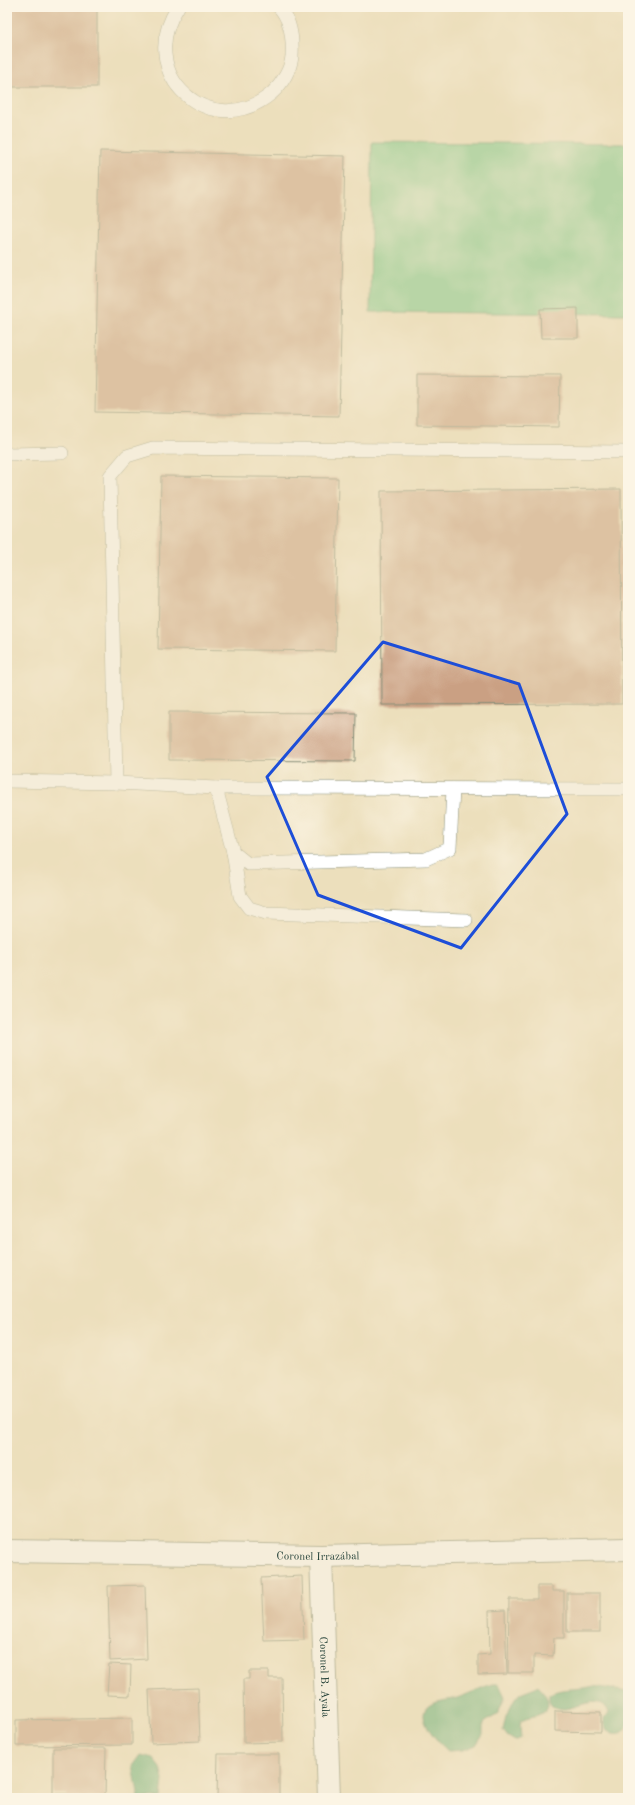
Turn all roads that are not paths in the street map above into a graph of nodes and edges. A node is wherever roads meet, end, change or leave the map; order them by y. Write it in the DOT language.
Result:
graph roads {
  1 [pos="178,7"];
  2 [pos="279,7"];
  3 [pos="628,452"];
  4 [pos="62,453"];
  5 [pos="7,454"];
  6 [pos="7,781"];
  7 [pos="116,783"];
  8 [pos="216,788"];
  9 [pos="453,789"];
  10 [pos="628,789"];
  11 [pos="233,852"];
  12 [pos="466,920"];
  13 [pos="628,1550"];
  14 [pos="7,1552"];
  15 [pos="321,1556"];
  16 [pos="329,1798"];
  1 -- 2 [label="lane"];
  3 -- 7 [label="lane"];
  4 -- 5 [label="lane"];
  6 -- 7 [label="lane"];
  7 -- 8 [label="lane"];
  8 -- 9 [label="lane"];
  8 -- 11 [label="lane"];
  9 -- 10 [label="lane"];
  9 -- 11 [label="lane"];
  11 -- 12 [label="lane"];
  13 -- 15 [label="street, Coronel Irrazábal"];
  14 -- 15 [label="street, Coronel Irrazábal"];
  15 -- 16 [label="street, Coronel B. Ayala"];
}
